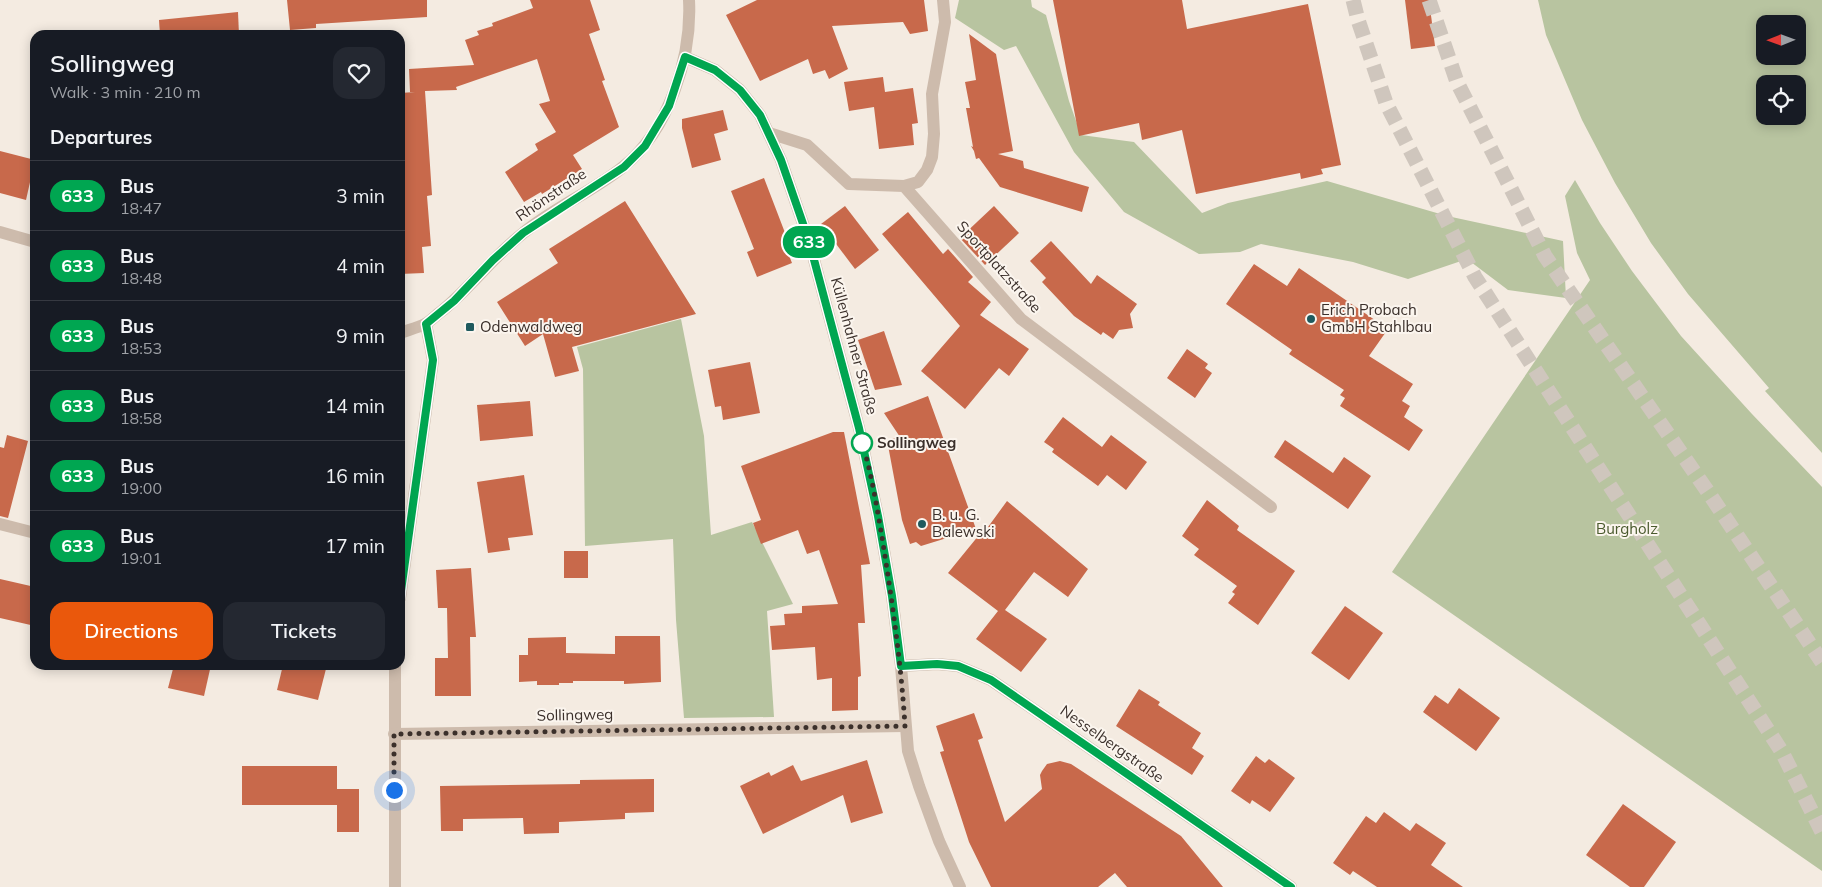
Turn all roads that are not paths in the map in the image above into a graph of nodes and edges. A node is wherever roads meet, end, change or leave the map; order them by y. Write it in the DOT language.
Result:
graph roads {
  1 [pos="689,0"];
  2 [pos="944,0"];
  3 [pos="685,57"];
  4 [pos="769,133"];
  5 [pos="904,186"];
  6 [pos="0,232"];
  7 [pos="30,241"];
  8 [pos="426,324"];
  9 [pos="405,331"];
  10 [pos="1270,507"];
  11 [pos="0,524"];
  12 [pos="30,532"];
  13 [pos="405,562"];
  14 [pos="901,666"];
  15 [pos="395,670"];
  16 [pos="905,726"];
  17 [pos="394,734"];
  18 [pos="395,887"];
  19 [pos="960,887"];
  20 [pos="1291,887"];
  1 -- 3 [label="street"];
  2 -- 5 [label="street"];
  3 -- 4 [label="street, Küllenhahner Straße"];
  3 -- 8 [label="street, Rhönstraße"];
  4 -- 5 [label="street"];
  4 -- 14 [label="street, Küllenhahner Straße"];
  5 -- 10 [label="street, Sportplatzstraße"];
  6 -- 7 [label="street"];
  8 -- 9 [label="street, Rhönstraße"];
  8 -- 13 [label="street"];
  11 -- 12 [label="street"];
  14 -- 16 [label="street, Küllenhahner Straße"];
  14 -- 20 [label="street, Nesselbergstraße"];
  15 -- 17 [label="street"];
  16 -- 17 [label="street, Sollingweg"];
  16 -- 19 [label="street, Küllenhahner Straße"];
  17 -- 18 [label="street"];
}
